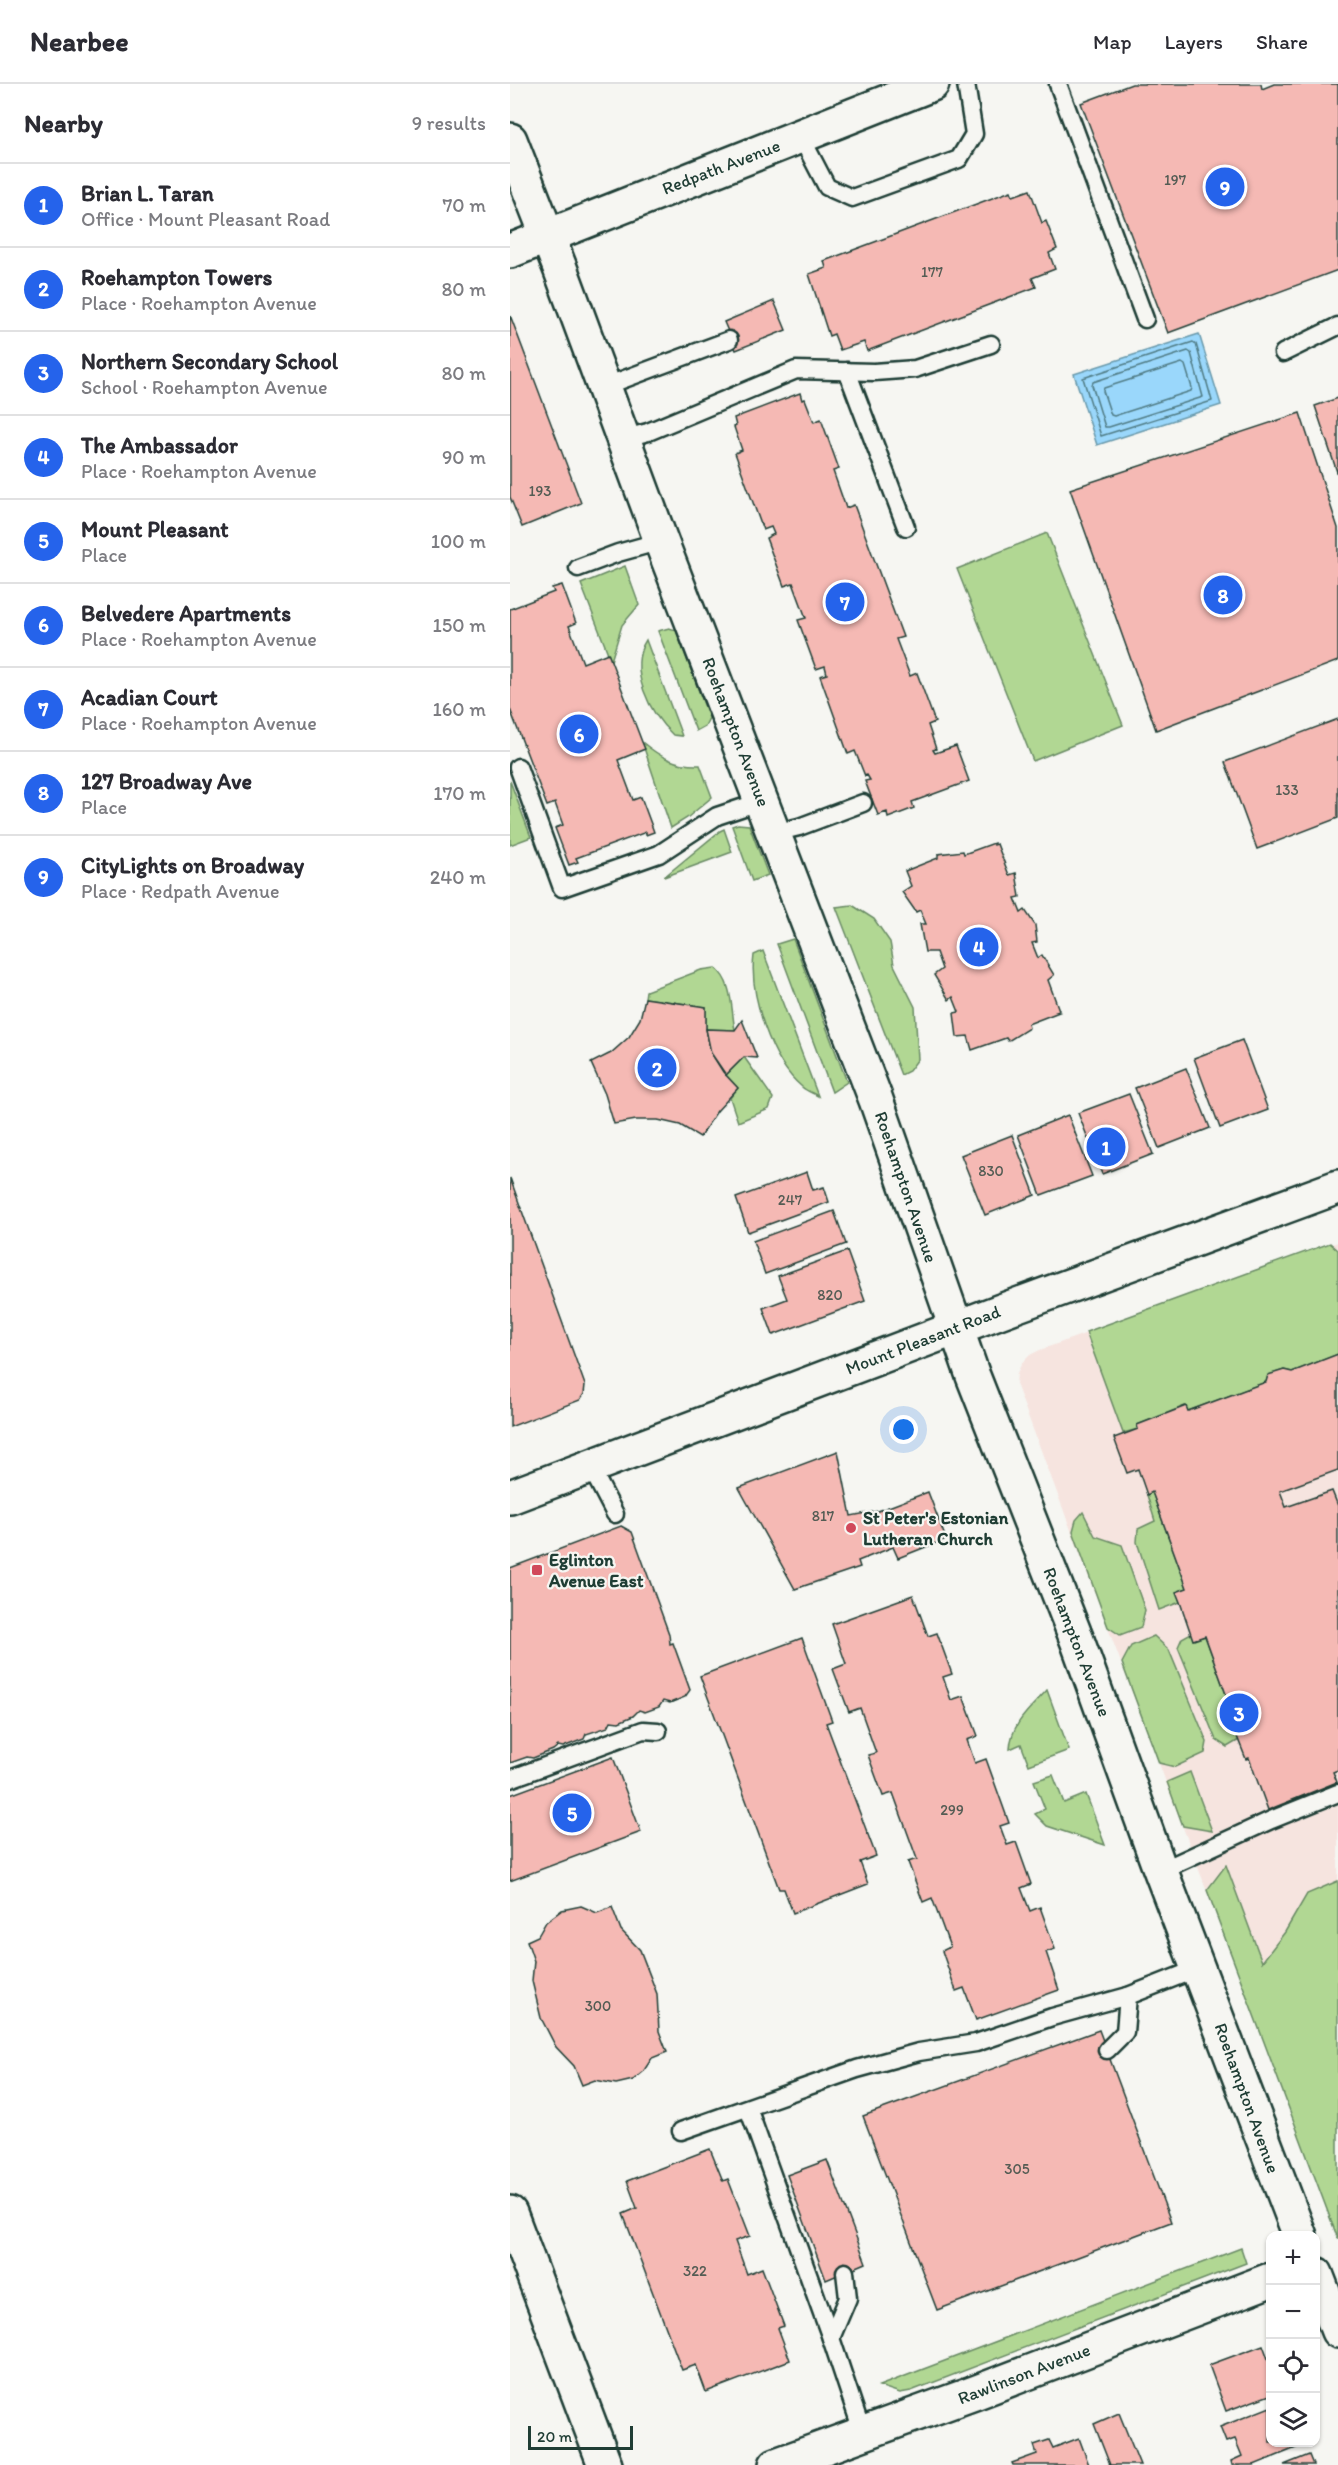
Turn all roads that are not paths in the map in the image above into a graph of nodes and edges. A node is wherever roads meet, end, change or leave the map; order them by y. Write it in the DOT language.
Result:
graph roads {
  1 [pos="932,84"];
  2 [pos="966,84"];
  3 [pos="1058,84"];
  4 [pos="800,135"];
  5 [pos="510,140"];
  6 [pos="547,235"];
  7 [pos="510,251"];
  8 [pos="1145,319"];
  9 [pos="1338,326"];
  10 [pos="729,340"];
  11 [pos="991,344"];
  12 [pos="1283,352"];
  13 [pos="847,371"];
  14 [pos="603,387"];
  15 [pos="622,439"];
  16 [pos="906,527"];
  17 [pos="661,541"];
  18 [pos="578,568"];
  19 [pos="518,766"];
  20 [pos="762,801"];
  21 [pos="863,803"];
  22 [pos="774,833"];
  23 [pos="1338,1187"];
  24 [pos="956,1328"];
  25 [pos="590,1466"];
  26 [pos="510,1497"];
  27 [pos="615,1514"];
  28 [pos="658,1731"];
  29 [pos="510,1779"];
  30 [pos="1338,1793"];
  31 [pos="1160,1870"];
  32 [pos="1199,1968"];
  33 [pos="1128,1996"];
  34 [pos="1107,2050"];
  35 [pos="748,2108"];
  36 [pos="681,2131"];
  37 [pos="510,2213"];
  38 [pos="1298,2231"];
  39 [pos="845,2272"];
  40 [pos="1266,2282"];
  41 [pos="1320,2284"];
  42 [pos="1338,2331"];
  43 [pos="831,2338"];
  44 [pos="863,2434"];
  45 [pos="605,2465"];
  46 [pos="776,2465"];
  1 -- 4 [label="street, Redpath Avenue"];
  2 -- 4 [label="lane"];
  3 -- 8 [label="lane"];
  4 -- 6 [label="street, Redpath Avenue"];
  5 -- 6 [label="street, Roehampton Avenue"];
  6 -- 7 [label="street, Redpath Avenue"];
  6 -- 14 [label="street, Roehampton Avenue"];
  9 -- 12 [label="lane"];
  10 -- 14 [label="lane"];
  11 -- 13 [label="lane"];
  13 -- 15 [label="lane"];
  13 -- 16 [label="lane"];
  14 -- 15 [label="street, Roehampton Avenue"];
  15 -- 17 [label="street, Roehampton Avenue"];
  17 -- 18 [label="lane"];
  17 -- 20 [label="street, Roehampton Avenue"];
  19 -- 20 [label="lane"];
  20 -- 22 [label="street, Roehampton Avenue"];
  21 -- 22 [label="lane"];
  22 -- 24 [label="street, Roehampton Avenue"];
  23 -- 24 [label="street, Mount Pleasant Road"];
  24 -- 25 [label="street, Mount Pleasant Road"];
  24 -- 31 [label="street, Roehampton Avenue"];
  25 -- 26 [label="street, Mount Pleasant Road"];
  25 -- 27 [label="lane"];
  28 -- 29 [label="lane"];
  30 -- 31 [label="lane"];
  31 -- 32 [label="street, Roehampton Avenue"];
  32 -- 33 [label="lane"];
  32 -- 38 [label="street, Roehampton Avenue"];
  33 -- 34 [label="lane"];
  33 -- 35 [label="lane"];
  35 -- 36 [label="lane"];
  35 -- 43 [label="lane"];
  37 -- 45 [label="street"];
  39 -- 43 [label="lane"];
  40 -- 44 [label="street, Rawlinson Avenue"];
  41 -- 42 [label="street"];
  43 -- 44 [label="lane"];
  44 -- 46 [label="street, Rawlinson Avenue"];
}
